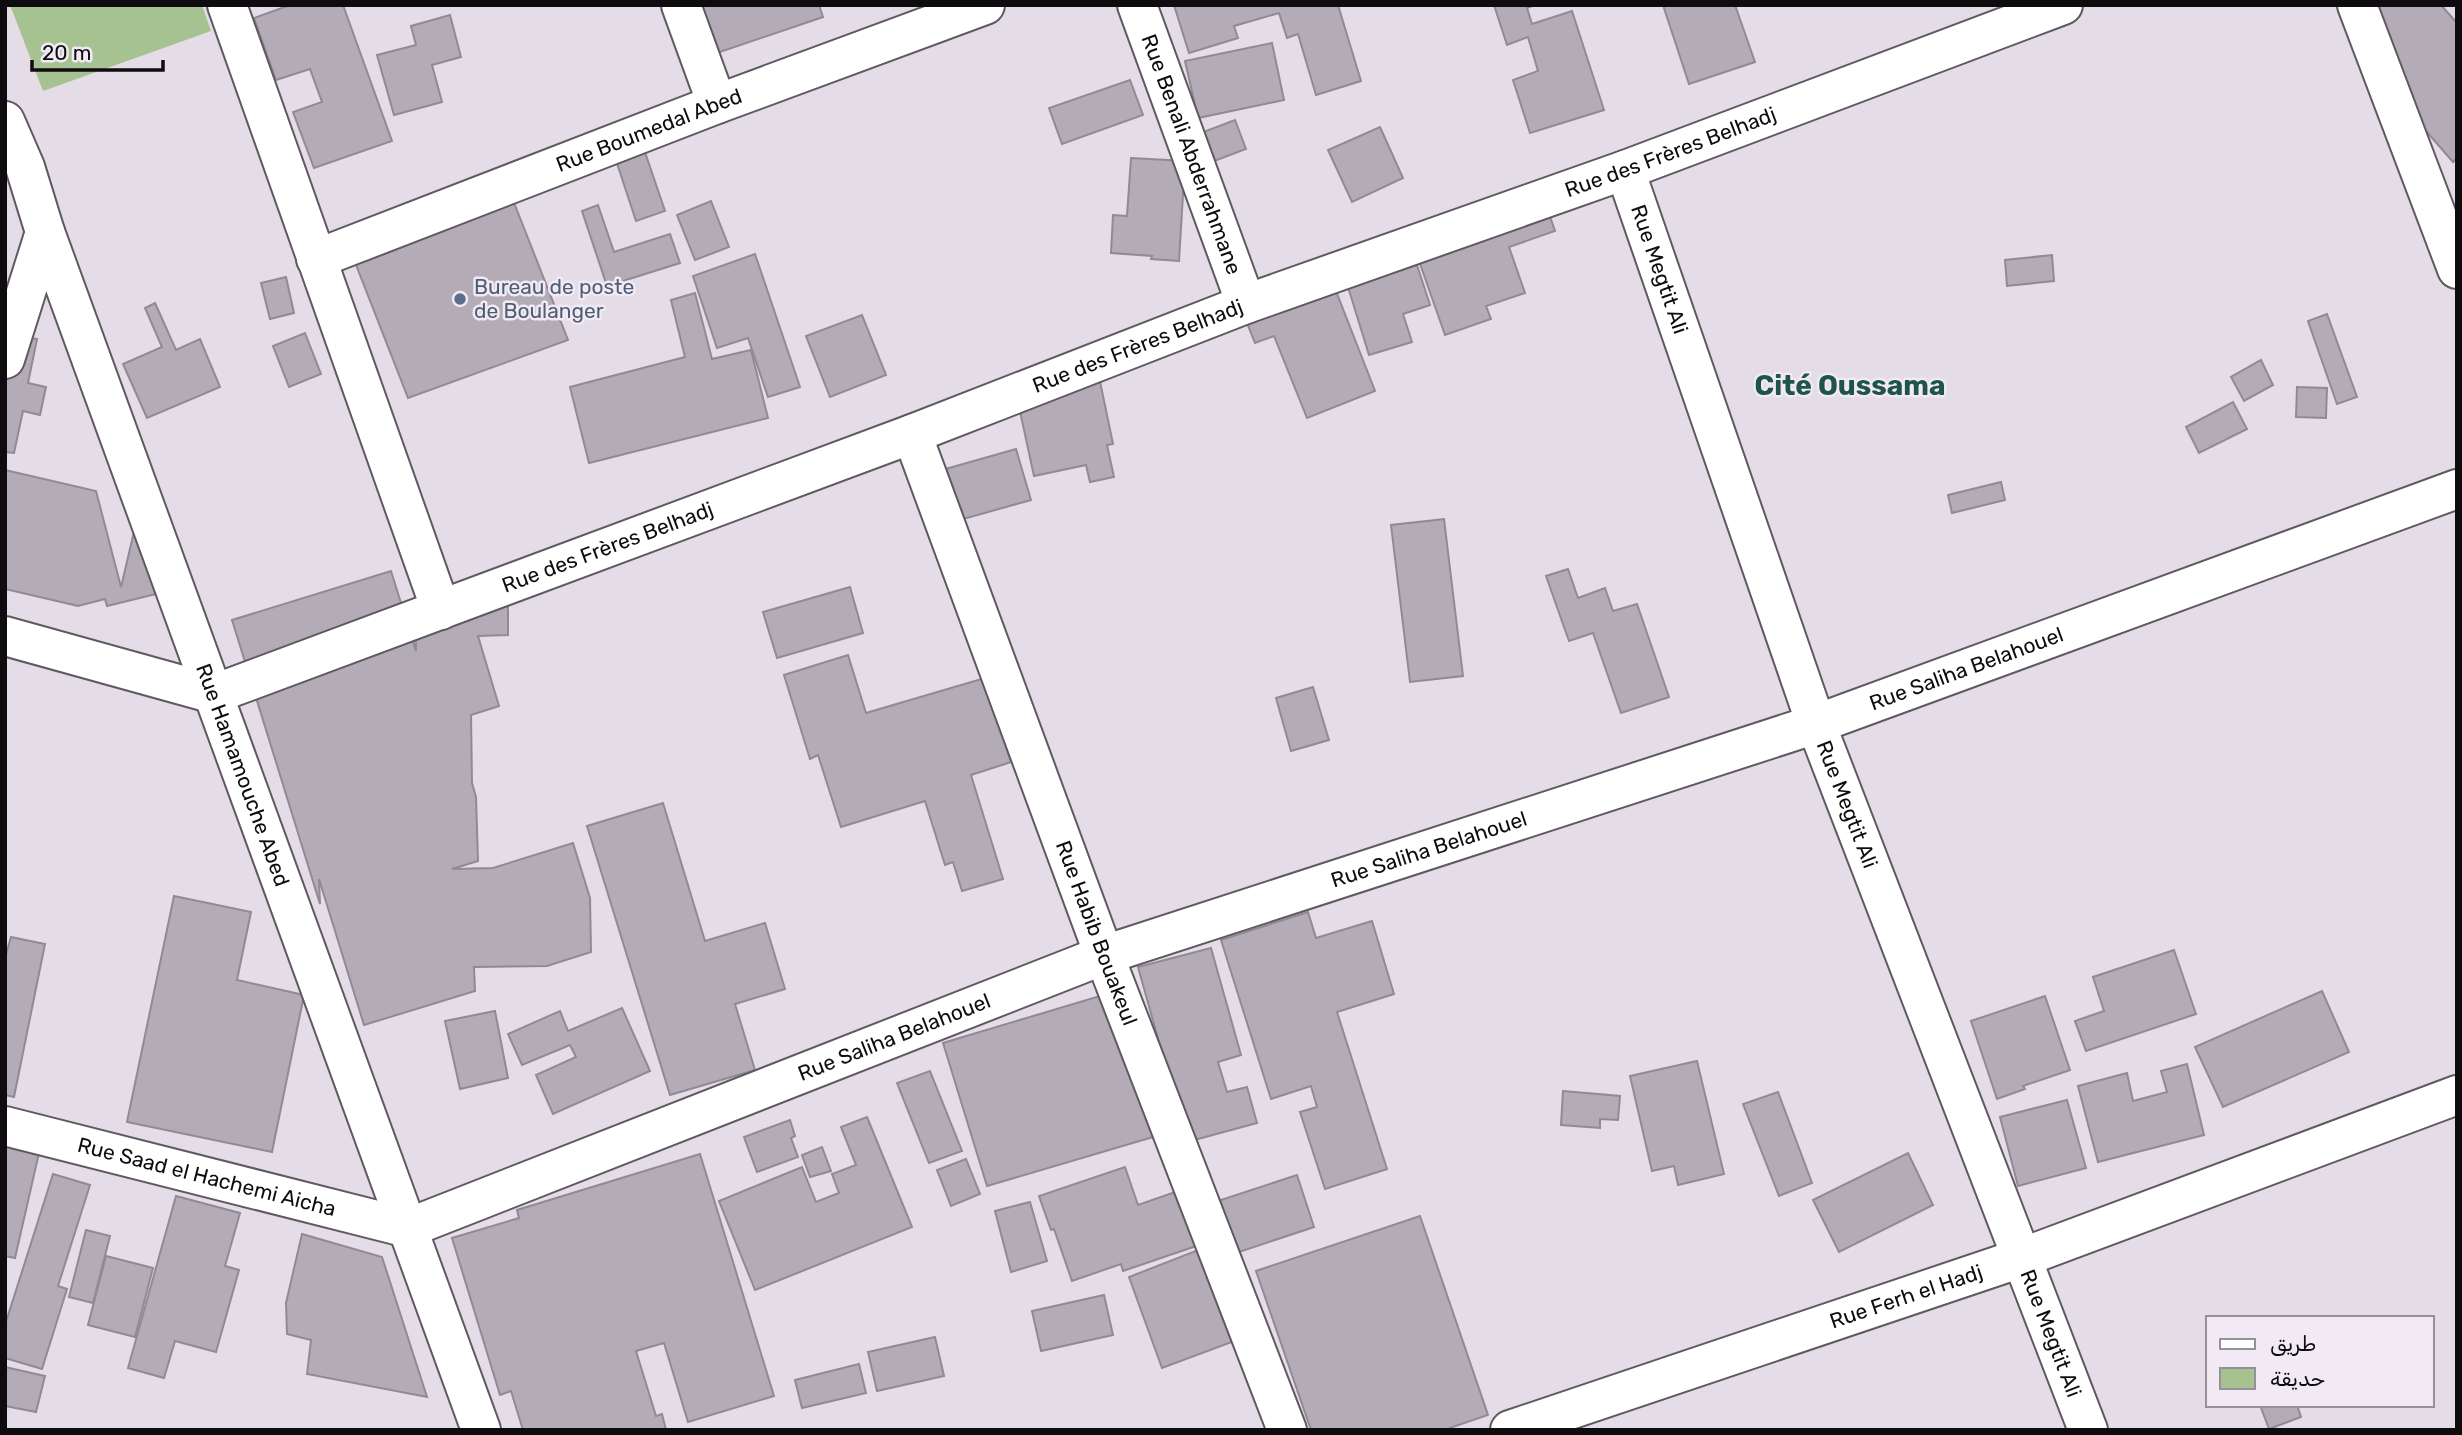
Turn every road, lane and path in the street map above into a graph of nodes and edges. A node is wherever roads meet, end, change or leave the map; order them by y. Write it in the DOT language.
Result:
graph roads {
  1 [pos="227,5"];
  2 [pos="681,5"];
  3 [pos="985,5"];
  4 [pos="1137,5"];
  5 [pos="2063,5"];
  6 [pos="2357,5"];
  7 [pos="2025,12"];
  8 [pos="718,104"];
  9 [pos="5,121"];
  10 [pos="15,165"];
  11 [pos="1625,170"];
  12 [pos="45,232"];
  13 [pos="316,259"];
  14 [pos="2457,269"];
  15 [pos="1246,304"];
  16 [pos="5,359"];
  17 [pos="912,435"];
  18 [pos="2457,489"];
  19 [pos="441,610"];
  20 [pos="5,636"];
  21 [pos="214,694"];
  22 [pos="1816,724"];
  23 [pos="1104,955"];
  24 [pos="2457,1095"];
  25 [pos="5,1126"];
  26 [pos="408,1228"];
  27 [pos="2021,1258"];
  28 [pos="481,1430"];
  29 [pos="1287,1430"];
  30 [pos="1510,1430"];
  31 [pos="2088,1430"];
  1 -- 13 [label="street"];
  2 -- 8 [label="street"];
  3 -- 8 [label="street, Rue Boumedal Abed"];
  4 -- 15 [label="street, Rue Benali Abderrahmane"];
  5 -- 7 [label="street, Rue des Frères Belhadj"];
  6 -- 14 [label="street"];
  7 -- 11 [label="street, Rue des Frères Belhadj"];
  8 -- 13 [label="street, Rue Boumedal Abed"];
  9 -- 10 [label="street, Rue Hamamouche Abed"];
  10 -- 12 [label="street, Rue Hamamouche Abed"];
  11 -- 15 [label="street, Rue des Frères Belhadj"];
  11 -- 22 [label="street, Rue Megtit Ali"];
  12 -- 16 [label="street"];
  12 -- 21 [label="street, Rue Hamamouche Abed"];
  13 -- 19 [label="street"];
  15 -- 17 [label="street, Rue des Frères Belhadj"];
  17 -- 19 [label="street, Rue des Frères Belhadj"];
  17 -- 23 [label="street, Rue Habib Bouakeul"];
  18 -- 22 [label="street, Rue Saliha Belahouel"];
  19 -- 21 [label="street, Rue des Frères Belhadj"];
  20 -- 21 [label="street"];
  21 -- 26 [label="street, Rue Hamamouche Abed"];
  22 -- 23 [label="street, Rue Saliha Belahouel"];
  22 -- 27 [label="street, Rue Megtit Ali"];
  23 -- 26 [label="street, Rue Saliha Belahouel"];
  23 -- 29 [label="street, Rue Habib Bouakeul"];
  24 -- 27 [label="street, Rue Ferh el Hadj"];
  25 -- 26 [label="street, Rue Saad el Hachemi Aicha"];
  26 -- 28 [label="street, Rue Hamamouche Abed"];
  27 -- 30 [label="street, Rue Ferh el Hadj"];
  27 -- 31 [label="street, Rue Megtit Ali"];
}
